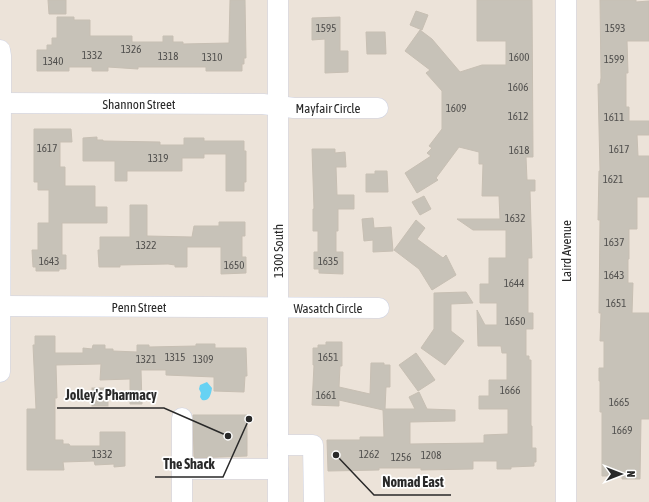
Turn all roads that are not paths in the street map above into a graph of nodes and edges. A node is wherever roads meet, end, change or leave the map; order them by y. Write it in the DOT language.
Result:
graph roads {
  1 [pos="278,0"];
  2 [pos="566,0"];
  3 [pos="0,50"];
  4 [pos="1,103"];
  5 [pos="278,106"];
  6 [pos="378,108"];
  7 [pos="1,306"];
  8 [pos="278,308"];
  9 [pos="379,308"];
  10 [pos="0,372"];
  11 [pos="182,418"];
  12 [pos="278,445"];
  13 [pos="182,469"];
  14 [pos="278,469"];
  15 [pos="182,502"];
  16 [pos="278,502"];
  17 [pos="314,502"];
  18 [pos="566,502"];
  1 -- 5 [label="street, 1300 South"];
  2 -- 18 [label="street, Laird Avenue"];
  3 -- 4 [label="street"];
  4 -- 5 [label="street, Shannon Street"];
  4 -- 7 [label="street"];
  5 -- 6 [label="street, Mayfair Circle"];
  5 -- 8 [label="street, 1300 South"];
  7 -- 8 [label="street, Penn Street"];
  7 -- 10 [label="street"];
  8 -- 9 [label="street, Wasatch Circle"];
  8 -- 12 [label="street, 1300 South"];
  11 -- 13 [label="street"];
  12 -- 14 [label="street, 1300 South"];
  12 -- 17 [label="street"];
  13 -- 14 [label="street"];
  13 -- 15 [label="street"];
  14 -- 16 [label="street, 1300 South"];
}
